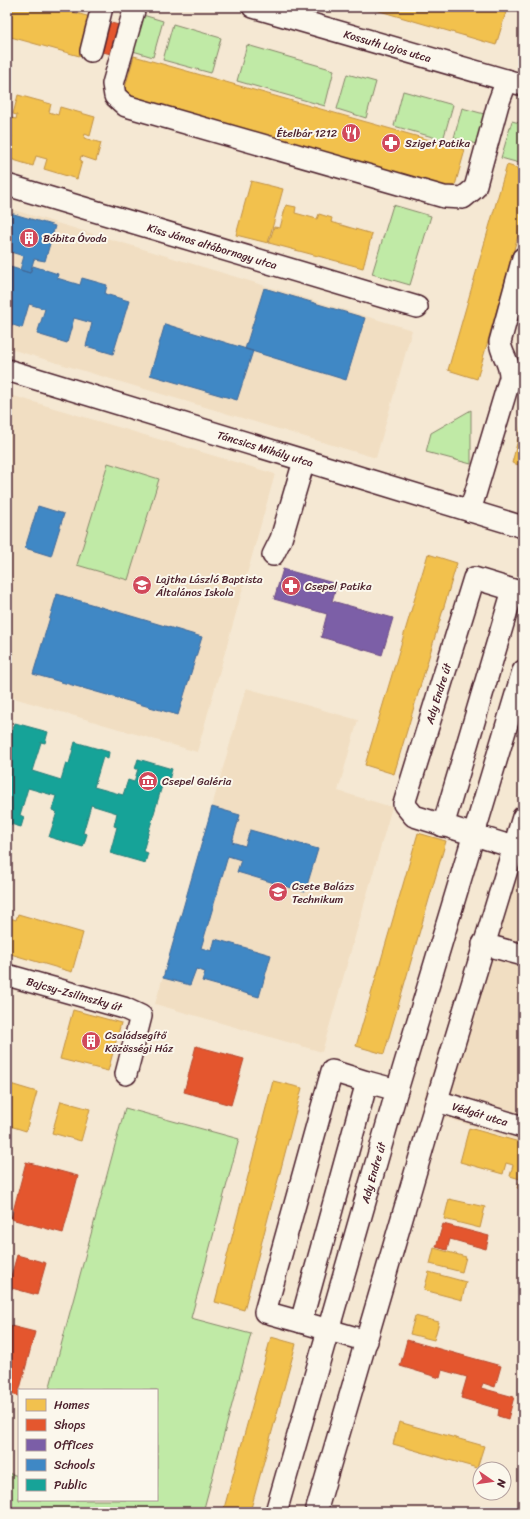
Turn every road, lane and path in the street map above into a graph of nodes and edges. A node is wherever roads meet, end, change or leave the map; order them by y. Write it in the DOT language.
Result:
graph roads {
  1 [pos="102,7"];
  2 [pos="135,7"];
  3 [pos="253,7"];
  4 [pos="90,51"];
  5 [pos="515,82"];
  6 [pos="7,185"];
  7 [pos="523,258"];
  8 [pos="417,307"];
  9 [pos="7,370"];
  10 [pos="516,372"];
  11 [pos="304,461"];
  12 [pos="470,512"];
  13 [pos="523,527"];
  14 [pos="273,555"];
  15 [pos="518,591"];
  16 [pos="523,671"];
  17 [pos="523,817"];
  18 [pos="444,826"];
  19 [pos="474,835"];
  20 [pos="513,847"];
  21 [pos="483,944"];
  22 [pos="523,955"];
  23 [pos="7,975"];
  24 [pos="126,1074"];
  25 [pos="367,1082"];
  26 [pos="397,1090"];
  27 [pos="437,1101"];
  28 [pos="523,1126"];
  29 [pos="301,1322"];
  30 [pos="329,1330"];
  31 [pos="367,1341"];
  32 [pos="276,1512"];
  33 [pos="316,1512"];
  1 -- 4 [label="street"];
  2 -- 5 [label="street"];
  3 -- 5 [label="street, Kossuth Lajos utca"];
  6 -- 8 [label="street, Kiss János altábornagy utca"];
  7 -- 10 [label="street"];
  9 -- 11 [label="street, Táncsics Mihály utca"];
  10 -- 12 [label="street"];
  11 -- 12 [label="street, Táncsics Mihály utca"];
  11 -- 14 [label="street"];
  12 -- 13 [label="street, Táncsics Mihály utca"];
  15 -- 18 [label="street, Ady Endre út"];
  15 -- 18 [label="street, Ady Endre út"];
  16 -- 19 [label="street, Ady Endre út"];
  17 -- 20 [label="street"];
  18 -- 19 [label="street, Ady Endre út"];
  19 -- 20 [label="street, Ady Endre út"];
  19 -- 26 [label="street, Ady Endre út"];
  20 -- 21 [label="street"];
  21 -- 22 [label="street"];
  21 -- 27 [label="street"];
  23 -- 24 [label="street, Bajcsy-Zsilinszky út"];
  25 -- 26 [label="street"];
  25 -- 29 [label="street"];
  25 -- 29 [label="street"];
  26 -- 30 [label="street, Ady Endre út"];
  27 -- 28 [label="street, Védgát utca"];
  27 -- 31 [label="street"];
  29 -- 30 [label="street"];
  30 -- 31 [label="street"];
  30 -- 32 [label="street, Ady Endre út"];
  31 -- 33 [label="street"];
}
